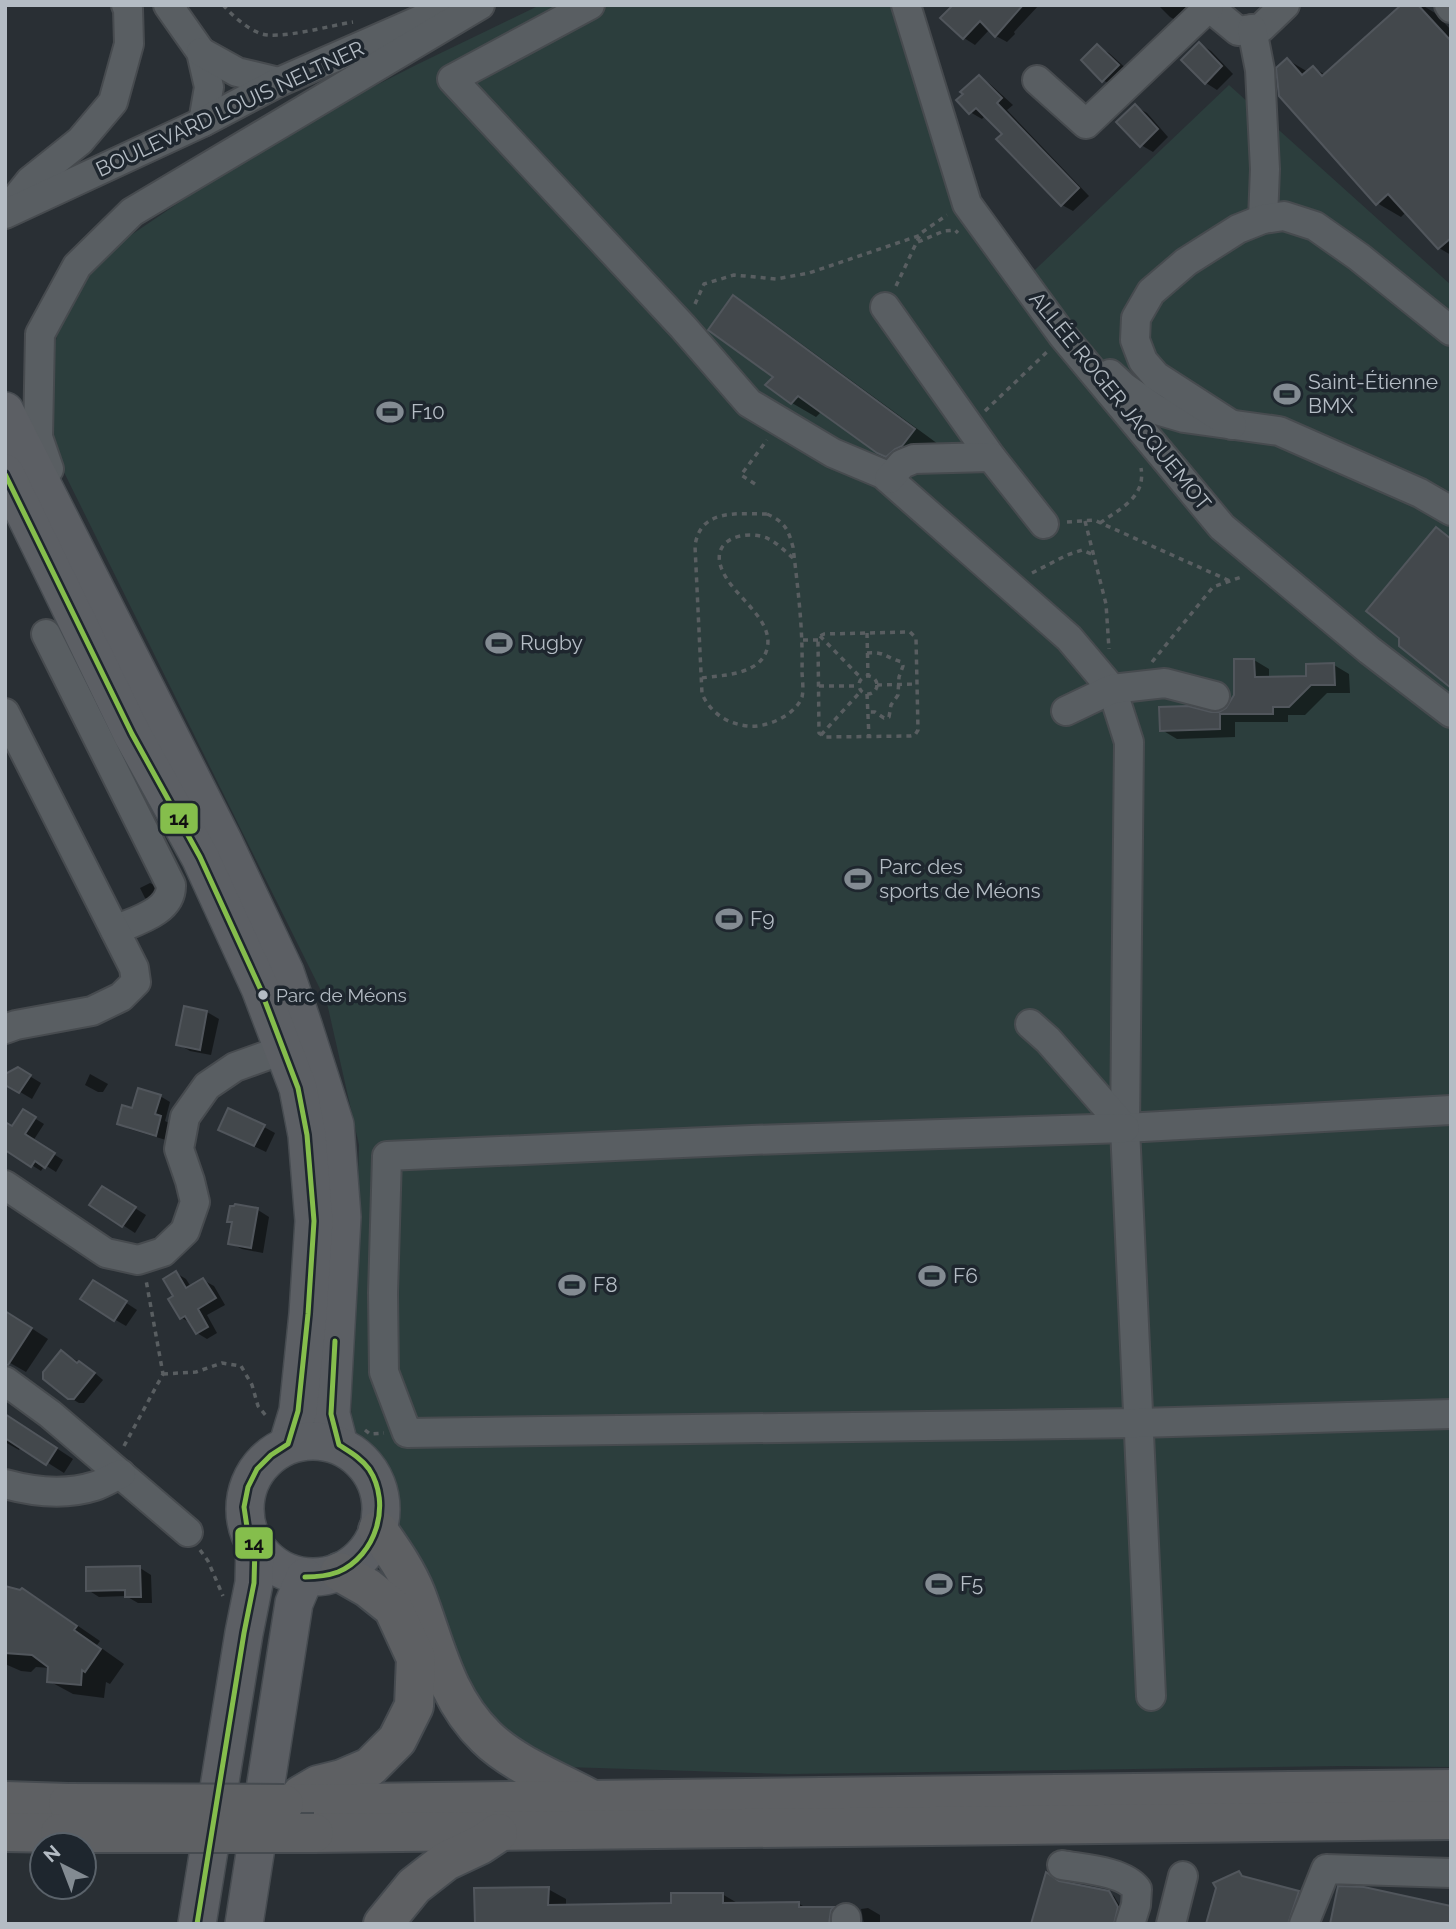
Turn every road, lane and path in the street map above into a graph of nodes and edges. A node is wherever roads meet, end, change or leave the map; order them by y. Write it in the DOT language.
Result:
graph roads {
  1 [pos="127,5"];
  2 [pos="168,5"];
  3 [pos="223,5"];
  4 [pos="455,5"];
  5 [pos="480,5"];
  6 [pos="590,5"];
  7 [pos="906,5"];
  8 [pos="1285,5"];
  9 [pos="1209,6"];
  10 [pos="1252,29"];
  11 [pos="383,37"];
  12 [pos="201,52"];
  13 [pos="1037,80"];
  14 [pos="279,82"];
  15 [pos="203,122"];
  16 [pos="967,204"];
  17 [pos="5,213"];
  18 [pos="1263,219"];
  19 [pos="920,235"];
  20 [pos="886,307"];
  21 [pos="683,327"];
  22 [pos="1451,331"];
  23 [pos="1052,347"];
  24 [pos="1080,357"];
  25 [pos="5,411"];
  26 [pos="1232,425"];
  27 [pos="969,426"];
  28 [pos="770,435"];
  29 [pos="991,457"];
  30 [pos="5,473"];
  31 [pos="889,479"];
  32 [pos="755,484"];
  33 [pos="1451,511"];
  34 [pos="1085,521"];
  35 [pos="1045,524"];
  36 [pos="1094,555"];
  37 [pos="794,559"];
  38 [pos="1269,566"];
  39 [pos="84,568"];
  40 [pos="1230,581"];
  41 [pos="1010,586"];
  42 [pos="867,633"];
  43 [pos="46,634"];
  44 [pos="819,638"];
  45 [pos="803,640"];
  46 [pos="867,653"];
  47 [pos="1152,662"];
  48 [pos="868,677"];
  49 [pos="701,678"];
  50 [pos="862,679"];
  51 [pos="898,684"];
  52 [pos="917,684"];
  53 [pos="876,685"];
  54 [pos="859,686"];
  55 [pos="819,687"];
  56 [pos="1112,689"];
  57 [pos="861,691"];
  58 [pos="867,694"];
  59 [pos="1215,696"];
  60 [pos="868,712"];
  61 [pos="1066,712"];
  62 [pos="5,713"];
  63 [pos="1451,713"];
  64 [pos="821,735"];
  65 [pos="869,737"];
  66 [pos="115,930"];
  67 [pos="1030,1024"];
  68 [pos="5,1029"];
  69 [pos="285,1049"];
  70 [pos="1451,1110"];
  71 [pos="1125,1128"];
  72 [pos="5,1185"];
  73 [pos="142,1259"];
  74 [pos="163,1374"];
  75 [pos="5,1381"];
  76 [pos="399,1411"];
  77 [pos="1451,1414"];
  78 [pos="1138,1423"];
  79 [pos="283,1429"];
  80 [pos="351,1436"];
  81 [pos="117,1470"];
  82 [pos="5,1484"];
  83 [pos="378,1530"];
  84 [pos="188,1532"];
  85 [pos="255,1546"];
  86 [pos="323,1574"];
  87 [pos="1151,1696"];
  88 [pos="1451,1789"];
  89 [pos="592,1800"];
  90 [pos="5,1801"];
  91 [pos="315,1805"];
  92 [pos="64,1818"];
  93 [pos="1451,1820"];
  94 [pos="501,1831"];
  95 [pos="5,1832"];
  96 [pos="1062,1865"];
  97 [pos="1451,1873"];
  98 [pos="1183,1876"];
  99 [pos="197,1924"];
  100 [pos="244,1924"];
  101 [pos="383,1924"];
  102 [pos="1130,1924"];
  103 [pos="1171,1924"];
  104 [pos="1304,1924"];
  1 -- 17 [label="street"];
  2 -- 12 [label="street"];
  3 -- 11 [label="path"];
  4 -- 11 [label="street, BOULEVARD LOUIS NELTNER"];
  5 -- 39 [label="street"];
  6 -- 21 [label="street"];
  7 -- 16 [label="street, ALLÉE ROGER JACQUEMOT"];
  8 -- 10 [label="street"];
  9 -- 10 [label="street"];
  9 -- 13 [label="street"];
  10 -- 18 [label="street"];
  11 -- 14 [label="street, BOULEVARD LOUIS NELTNER"];
  12 -- 14 [label="street"];
  12 -- 15 [label="street"];
  14 -- 15 [label="street, BOULEVARD LOUIS NELTNER"];
  15 -- 17 [label="street, BOULEVARD LOUIS NELTNER"];
  16 -- 19 [label="path"];
  16 -- 24 [label="street, ALLÉE ROGER JACQUEMOT"];
  18 -- 22 [label="street"];
  18 -- 26 [label="street"];
  19 -- 20 [label="path"];
  19 -- 21 [label="path"];
  20 -- 27 [label="street"];
  21 -- 31 [label="street"];
  23 -- 27 [label="path"];
  24 -- 26 [label="street"];
  24 -- 38 [label="street, ALLÉE ROGER JACQUEMOT"];
  25 -- 39 [label="main road"];
  26 -- 33 [label="street"];
  27 -- 29 [label="street"];
  28 -- 32 [label="path"];
  29 -- 31 [label="street"];
  29 -- 35 [label="street"];
  30 -- 69 [label="main road"];
  31 -- 41 [label="street"];
  34 -- 35 [label="path"];
  34 -- 36 [label="path"];
  34 -- 40 [label="path"];
  36 -- 41 [label="path"];
  36 -- 56 [label="path"];
  37 -- 45 [label="path"];
  37 -- 49 [label="path"];
  37 -- 49 [label="path"];
  38 -- 40 [label="path"];
  38 -- 63 [label="street, ALLÉE ROGER JACQUEMOT"];
  39 -- 80 [label="main road"];
  40 -- 47 [label="path"];
  41 -- 56 [label="street"];
  42 -- 44 [label="path"];
  42 -- 46 [label="path"];
  42 -- 52 [label="path"];
  43 -- 66 [label="street"];
  44 -- 45 [label="path"];
  44 -- 50 [label="path"];
  44 -- 55 [label="path"];
  45 -- 49 [label="path"];
  46 -- 48 [label="path"];
  46 -- 51 [label="path"];
  48 -- 50 [label="path"];
  48 -- 53 [label="path"];
  50 -- 54 [label="path"];
  51 -- 52 [label="path"];
  51 -- 53 [label="path"];
  51 -- 60 [label="path"];
  52 -- 65 [label="path"];
  53 -- 58 [label="path"];
  54 -- 55 [label="path"];
  54 -- 57 [label="path"];
  55 -- 64 [label="path"];
  56 -- 59 [label="street"];
  56 -- 61 [label="street"];
  56 -- 71 [label="street"];
  57 -- 58 [label="path"];
  57 -- 64 [label="path"];
  58 -- 60 [label="path"];
  60 -- 65 [label="path"];
  62 -- 66 [label="street"];
  64 -- 65 [label="path"];
  66 -- 68 [label="street"];
  67 -- 71 [label="street"];
  69 -- 73 [label="street"];
  69 -- 79 [label="main road"];
  70 -- 71 [label="street"];
  71 -- 76 [label="street"];
  71 -- 78 [label="street"];
  72 -- 73 [label="street"];
  73 -- 74 [label="path"];
  74 -- 79 [label="path"];
  74 -- 81 [label="path"];
  75 -- 81 [label="street"];
  76 -- 78 [label="street"];
  76 -- 80 [label="path"];
  77 -- 78 [label="street"];
  78 -- 87 [label="street"];
  79 -- 80 [label="main road"];
  79 -- 85 [label="main road"];
  80 -- 83 [label="main road"];
  81 -- 82 [label="street"];
  81 -- 84 [label="street"];
  83 -- 86 [label="main road"];
  83 -- 89 [label="highway"];
  85 -- 86 [label="main road"];
  85 -- 99 [label="main road"];
  86 -- 91 [label="highway"];
  86 -- 100 [label="main road"];
  88 -- 89 [label="highway"];
  89 -- 91 [label="highway"];
  90 -- 92 [label="highway"];
  91 -- 92 [label="highway, bridge"];
  91 -- 94 [label="highway"];
  92 -- 95 [label="highway"];
  93 -- 94 [label="highway"];
  94 -- 101 [label="highway"];
  96 -- 102 [label="street"];
  97 -- 104 [label="street"];
  98 -- 103 [label="street"];
}
